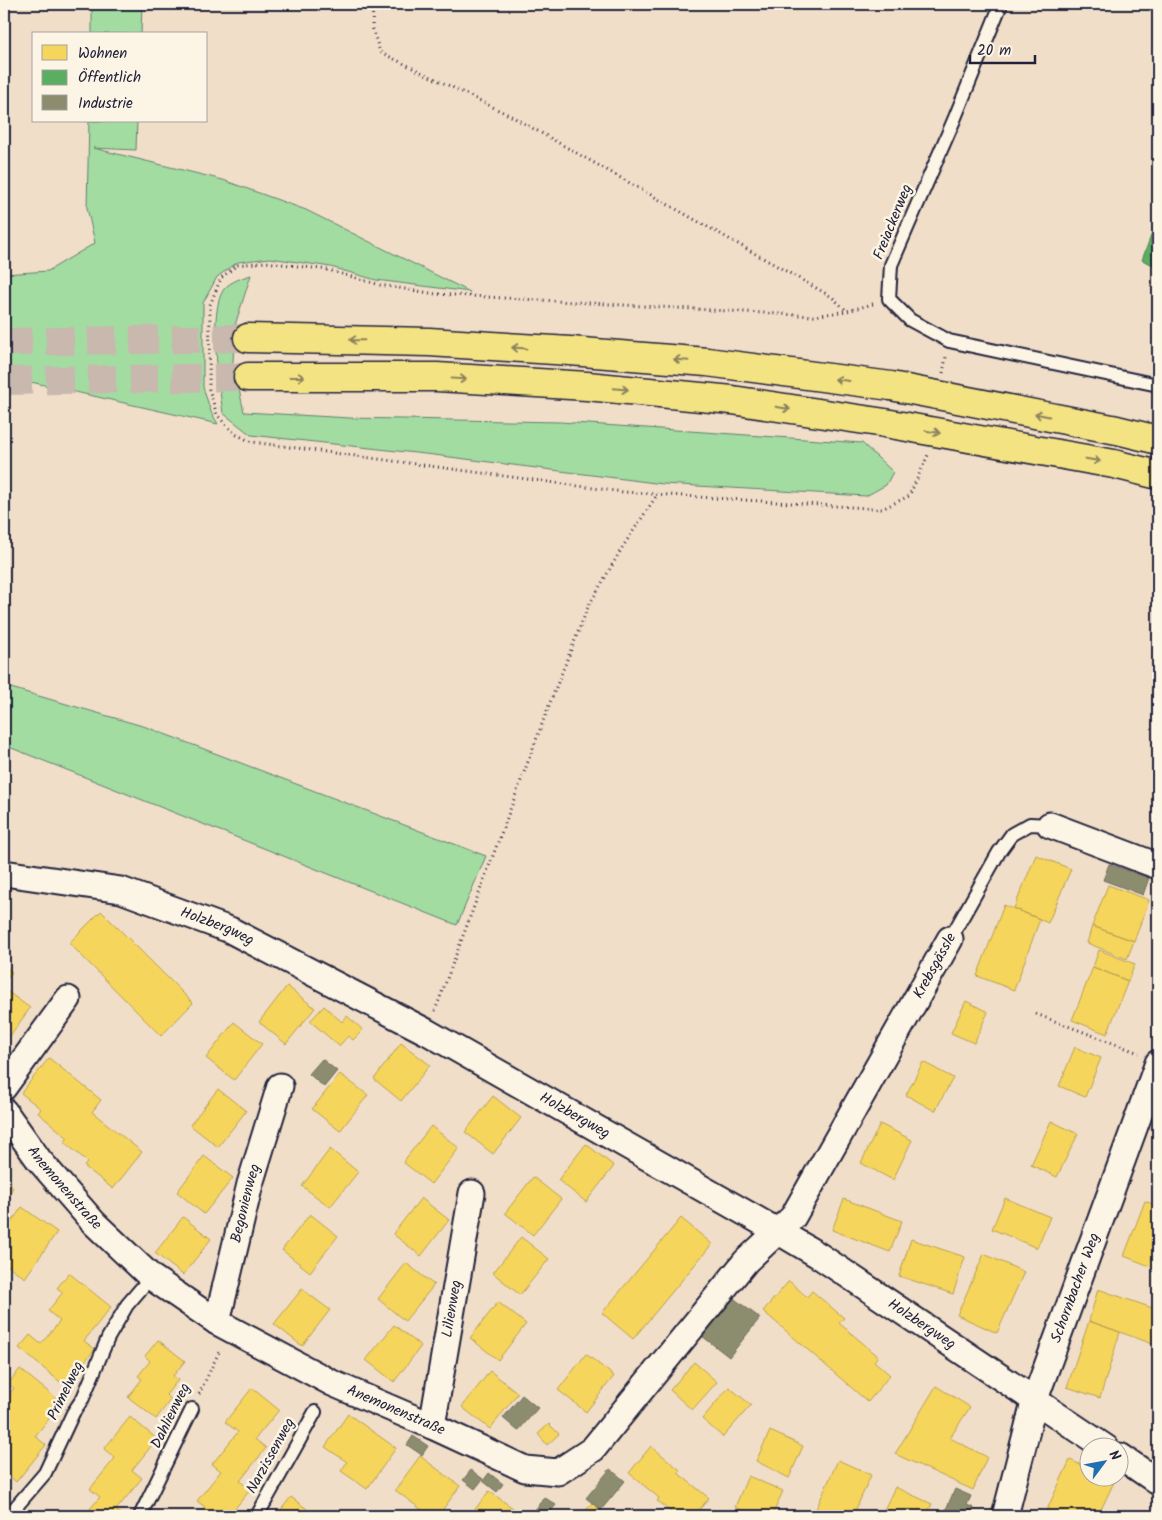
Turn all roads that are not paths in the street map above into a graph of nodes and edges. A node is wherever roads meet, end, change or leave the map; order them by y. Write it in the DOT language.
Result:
graph roads {
  1 [pos="1001,4"];
  2 [pos="248,338"];
  3 [pos="248,377"];
  4 [pos="1158,384"];
  5 [pos="1158,440"];
  6 [pos="1158,475"];
  7 [pos="1050,825"];
  8 [pos="1158,866"];
  9 [pos="4,873"];
  10 [pos="950,939"];
  11 [pos="68,999"];
  12 [pos="1153,1069"];
  13 [pos="280,1086"];
  14 [pos="4,1087"];
  15 [pos="4,1111"];
  16 [pos="472,1193"];
  17 [pos="779,1232"];
  18 [pos="150,1277"];
  19 [pos="224,1325"];
  20 [pos="1035,1399"];
  21 [pos="192,1409"];
  22 [pos="315,1412"];
  23 [pos="432,1426"];
  24 [pos="1092,1438"];
  25 [pos="1130,1463"];
  26 [pos="1158,1482"];
  27 [pos="8,1516"];
  28 [pos="140,1516"];
  29 [pos="256,1516"];
  30 [pos="1005,1516"];
  1 -- 4 [label="lane, Freiackerweg"];
  5 -- 2 [label="highway, one-way, bridge"];
  3 -- 6 [label="highway, one-way, bridge"];
  7 -- 8 [label="street, Krebsgässle"];
  7 -- 10 [label="lane, Krebsgässle"];
  9 -- 17 [label="street, Holzbergweg"];
  10 -- 17 [label="street, Krebsgässle"];
  11 -- 14 [label="street"];
  12 -- 20 [label="street, Schornbacher Weg"];
  13 -- 19 [label="street, Begonienweg"];
  15 -- 18 [label="street, Anemonenstraße"];
  16 -- 23 [label="street, Lilienweg"];
  17 -- 20 [label="street, Holzbergweg"];
  17 -- 23 [label="street, Anemonenstraße"];
  18 -- 19 [label="street, Anemonenstraße"];
  18 -- 27 [label="lane, Primelweg"];
  19 -- 23 [label="street, Anemonenstraße"];
  20 -- 24 [label="street, Holzbergweg"];
  20 -- 30 [label="street, Schornbacher Weg"];
  21 -- 28 [label="lane, Dahlienweg"];
  22 -- 29 [label="lane, Narzissenweg"];
  25 -- 26 [label="street"];
}
